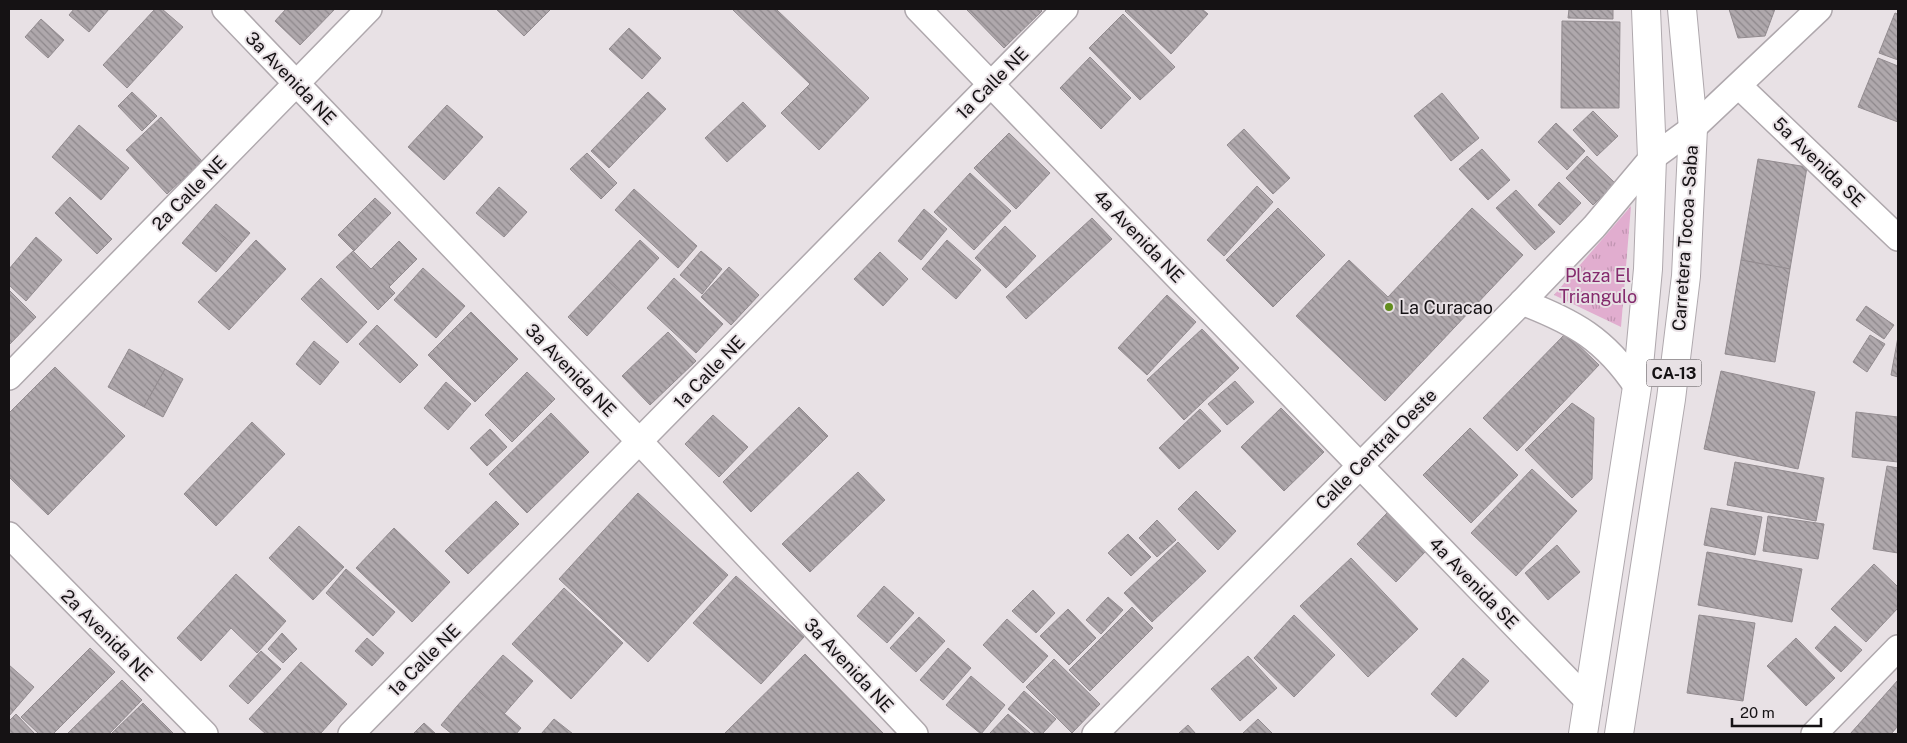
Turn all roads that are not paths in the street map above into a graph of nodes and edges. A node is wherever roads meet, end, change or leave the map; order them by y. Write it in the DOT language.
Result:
graph roads {
  1 [pos="225,9"];
  2 [pos="369,9"];
  3 [pos="918,9"];
  4 [pos="1066,9"];
  5 [pos="1646,9"];
  6 [pos="1682,9"];
  7 [pos="1819,9"];
  8 [pos="297,84"];
  9 [pos="991,84"];
  10 [pos="1739,86"];
  11 [pos="1693,128"];
  12 [pos="1652,158"];
  13 [pos="1898,238"];
  14 [pos="1522,302"];
  15 [pos="9,377"];
  16 [pos="1637,387"];
  17 [pos="640,442"];
  18 [pos="1360,464"];
  19 [pos="9,535"];
  20 [pos="1898,648"];
  21 [pos="1589,702"];
  22 [pos="205,734"];
  23 [pos="351,734"];
  24 [pos="915,734"];
  25 [pos="1095,734"];
  26 [pos="1583,734"];
  27 [pos="1619,734"];
  28 [pos="1814,734"];
  1 -- 8 [label="street, 3a Avenida NE"];
  2 -- 8 [label="street, 2a Calle NE"];
  3 -- 9 [label="street, 4a Avenida NE"];
  4 -- 9 [label="street, 1a Calle NE"];
  5 -- 12 [label="main road, Carretera Tocoa - Saba / CA-13"];
  6 -- 11 [label="main road, Carretera Tocoa - Saba / CA-13"];
  7 -- 10 [label="street, Calle Central Oeste"];
  8 -- 15 [label="street, 2a Calle NE"];
  8 -- 17 [label="street, 3a Avenida NE"];
  9 -- 17 [label="street, 1a Calle NE"];
  9 -- 18 [label="street, 4a Avenida NE"];
  10 -- 11 [label="street, Calle Central Oeste"];
  10 -- 13 [label="street, 5a Avenida SE"];
  11 -- 12 [label="street, Calle Central Oeste"];
  11 -- 27 [label="main road, Carretera Tocoa - Saba / CA-13"];
  12 -- 14 [label="street, Calle Central Oeste"];
  12 -- 16 [label="main road, Carretera Tocoa - Saba / CA-13"];
  14 -- 16 [label="street"];
  14 -- 18 [label="street, Calle Central Oeste"];
  16 -- 21 [label="main road, Carretera Tocoa - Saba / CA-13"];
  17 -- 23 [label="street, 1a Calle NE"];
  17 -- 24 [label="street, 3a Avenida NE"];
  18 -- 21 [label="street, 4a Avenida SE"];
  18 -- 25 [label="street, Calle Central Oeste"];
  19 -- 22 [label="street, 2a Avenida NE"];
  20 -- 28 [label="street"];
  21 -- 26 [label="main road, Carretera Tocoa - Saba / CA-13"];
}
